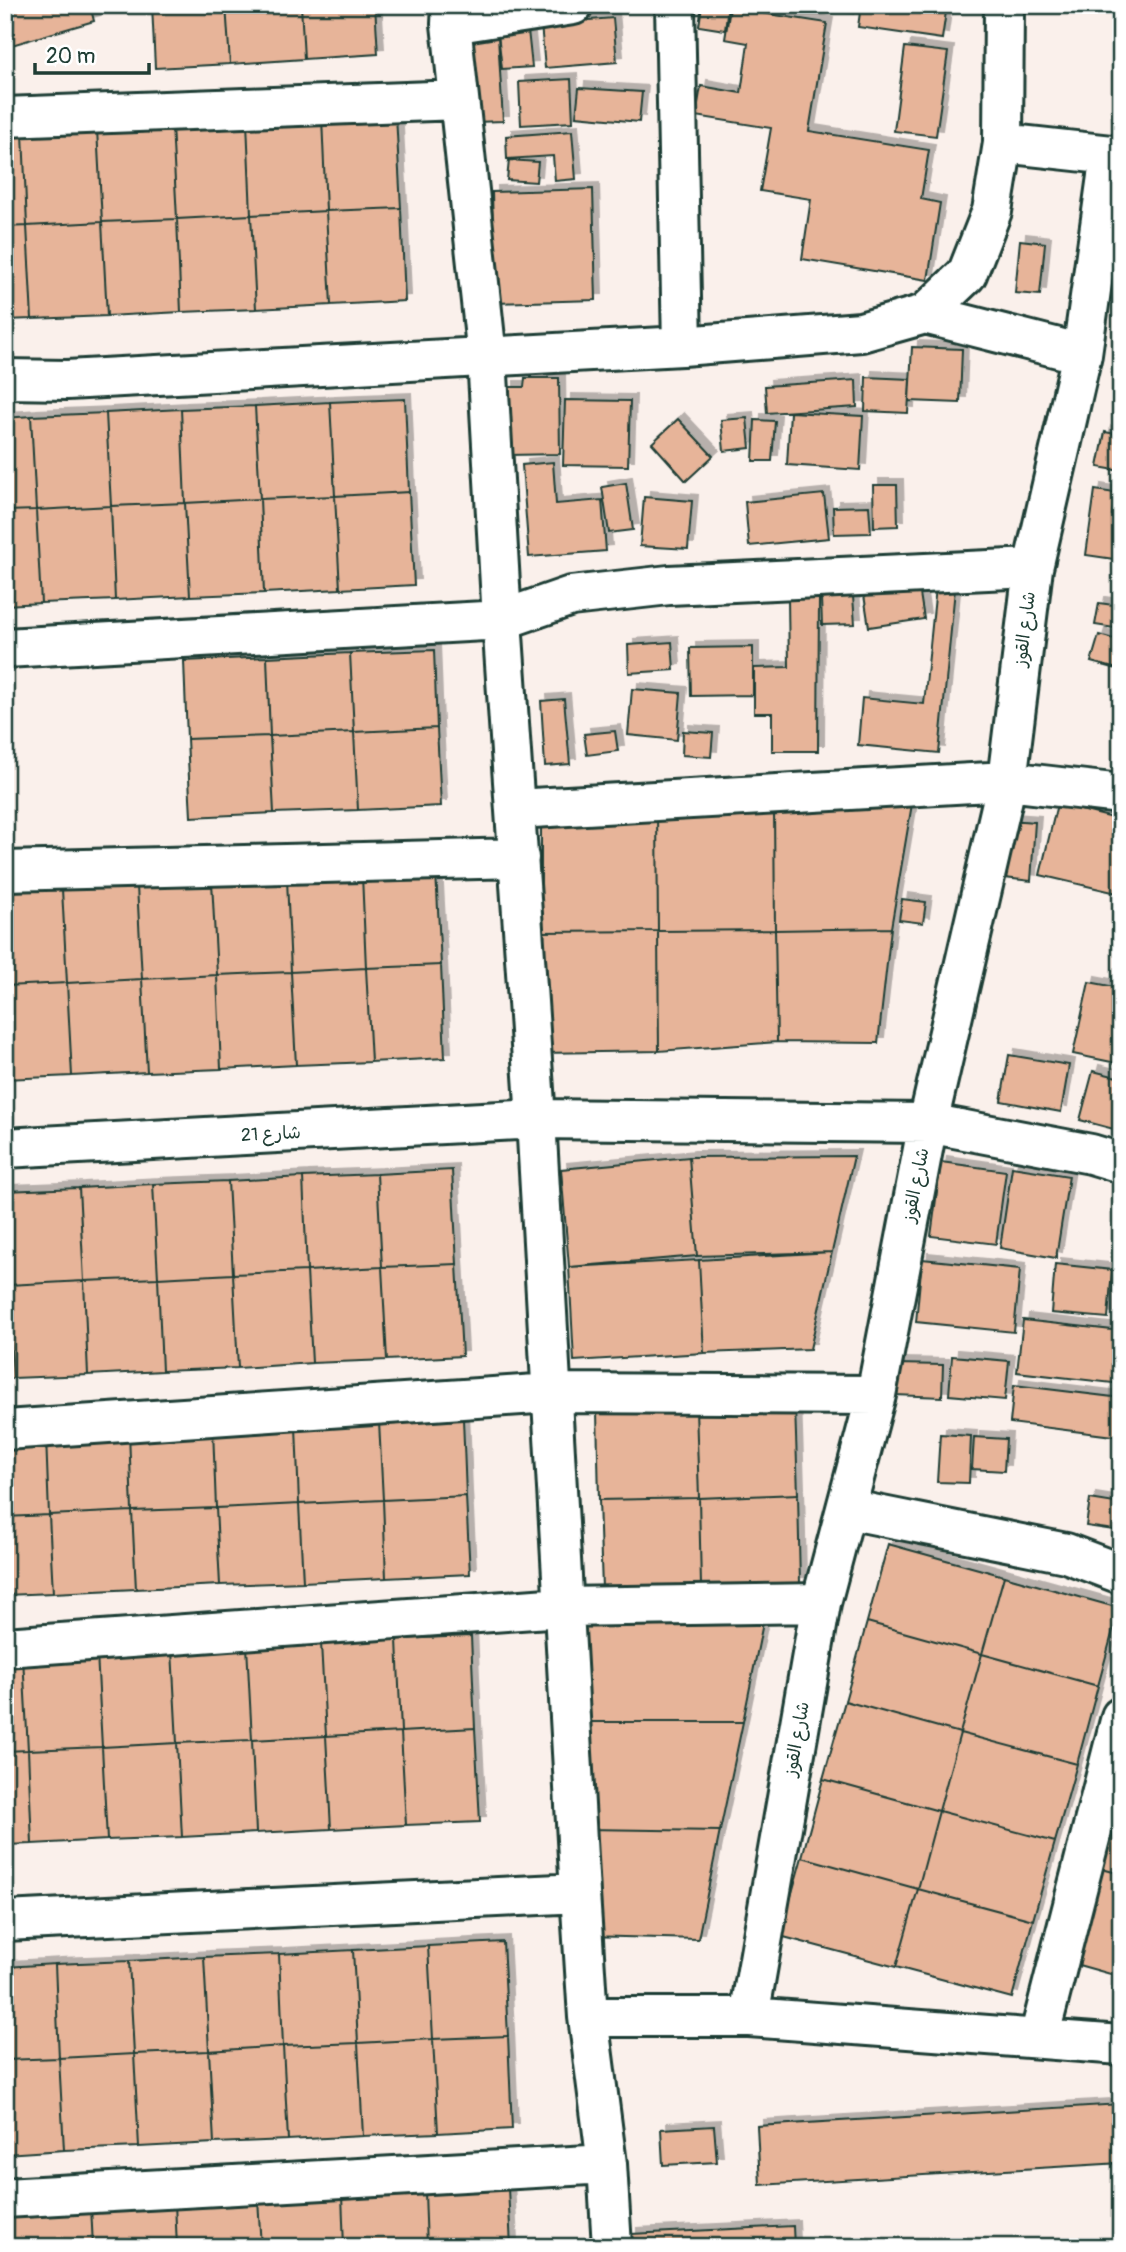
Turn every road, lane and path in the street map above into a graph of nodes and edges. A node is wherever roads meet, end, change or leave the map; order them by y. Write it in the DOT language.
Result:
graph roads {
  1 [pos="573,5"];
  2 [pos="674,5"];
  3 [pos="1003,5"];
  4 [pos="452,15"];
  5 [pos="459,100"];
  6 [pos="5,117"];
  7 [pos="1003,143"];
  8 [pos="1116,155"];
  9 [pos="925,314"];
  10 [pos="682,346"];
  11 [pos="1082,354"];
  12 [pos="486,357"];
  13 [pos="5,379"];
  14 [pos="1033,568"];
  15 [pos="502,620"];
  16 [pos="5,649"];
  17 [pos="1006,781"];
  18 [pos="1121,794"];
  19 [pos="515,809"];
  20 [pos="519,858"];
  21 [pos="5,871"];
  22 [pos="536,1119"];
  23 [pos="928,1123"];
  24 [pos="5,1148"];
  25 [pos="1121,1163"];
  26 [pos="551,1393"];
  27 [pos="876,1395"];
  28 [pos="5,1430"];
  29 [pos="847,1509"];
  30 [pos="1121,1574"];
  31 [pos="821,1603"];
  32 [pos="562,1607"];
  33 [pos="5,1647"];
  34 [pos="1121,1717"];
  35 [pos="580,1893"];
  36 [pos="5,1921"];
  37 [pos="588,2017"];
  38 [pos="749,2017"];
  39 [pos="1039,2038"];
  40 [pos="1121,2045"];
  41 [pos="607,2164"];
  42 [pos="5,2198"];
  43 [pos="612,2247"];
  1 -- 4 [label="street"];
  2 -- 10 [label="street"];
  3 -- 7 [label="street"];
  4 -- 5 [label="street"];
  5 -- 6 [label="street"];
  5 -- 12 [label="street"];
  7 -- 8 [label="street"];
  7 -- 9 [label="street"];
  8 -- 11 [label="street, شارع القوز"];
  9 -- 10 [label="street"];
  9 -- 11 [label="street"];
  10 -- 12 [label="street"];
  11 -- 14 [label="street, شارع القوز"];
  12 -- 13 [label="street"];
  12 -- 15 [label="street"];
  14 -- 15 [label="street"];
  14 -- 17 [label="street, شارع القوز"];
  15 -- 16 [label="street"];
  15 -- 19 [label="street"];
  17 -- 18 [label="street"];
  17 -- 19 [label="street"];
  17 -- 23 [label="street, شارع القوز"];
  19 -- 20 [label="street"];
  20 -- 21 [label="street"];
  20 -- 22 [label="street"];
  22 -- 23 [label="street, شارع 21"];
  22 -- 24 [label="street, شارع 21"];
  22 -- 26 [label="street"];
  23 -- 25 [label="street, شارع 21"];
  23 -- 27 [label="street, شارع القوز"];
  26 -- 27 [label="street"];
  26 -- 28 [label="street"];
  26 -- 32 [label="street"];
  27 -- 29 [label="street, شارع القوز"];
  29 -- 30 [label="street"];
  29 -- 31 [label="street, شارع القوز"];
  31 -- 32 [label="street"];
  31 -- 38 [label="street, شارع القوز"];
  32 -- 33 [label="street"];
  32 -- 35 [label="street"];
  34 -- 39 [label="street"];
  35 -- 36 [label="street"];
  35 -- 37 [label="street"];
  37 -- 38 [label="street"];
  37 -- 41 [label="street"];
  38 -- 39 [label="street"];
  39 -- 40 [label="street"];
  41 -- 42 [label="street"];
  41 -- 43 [label="street"];
}
